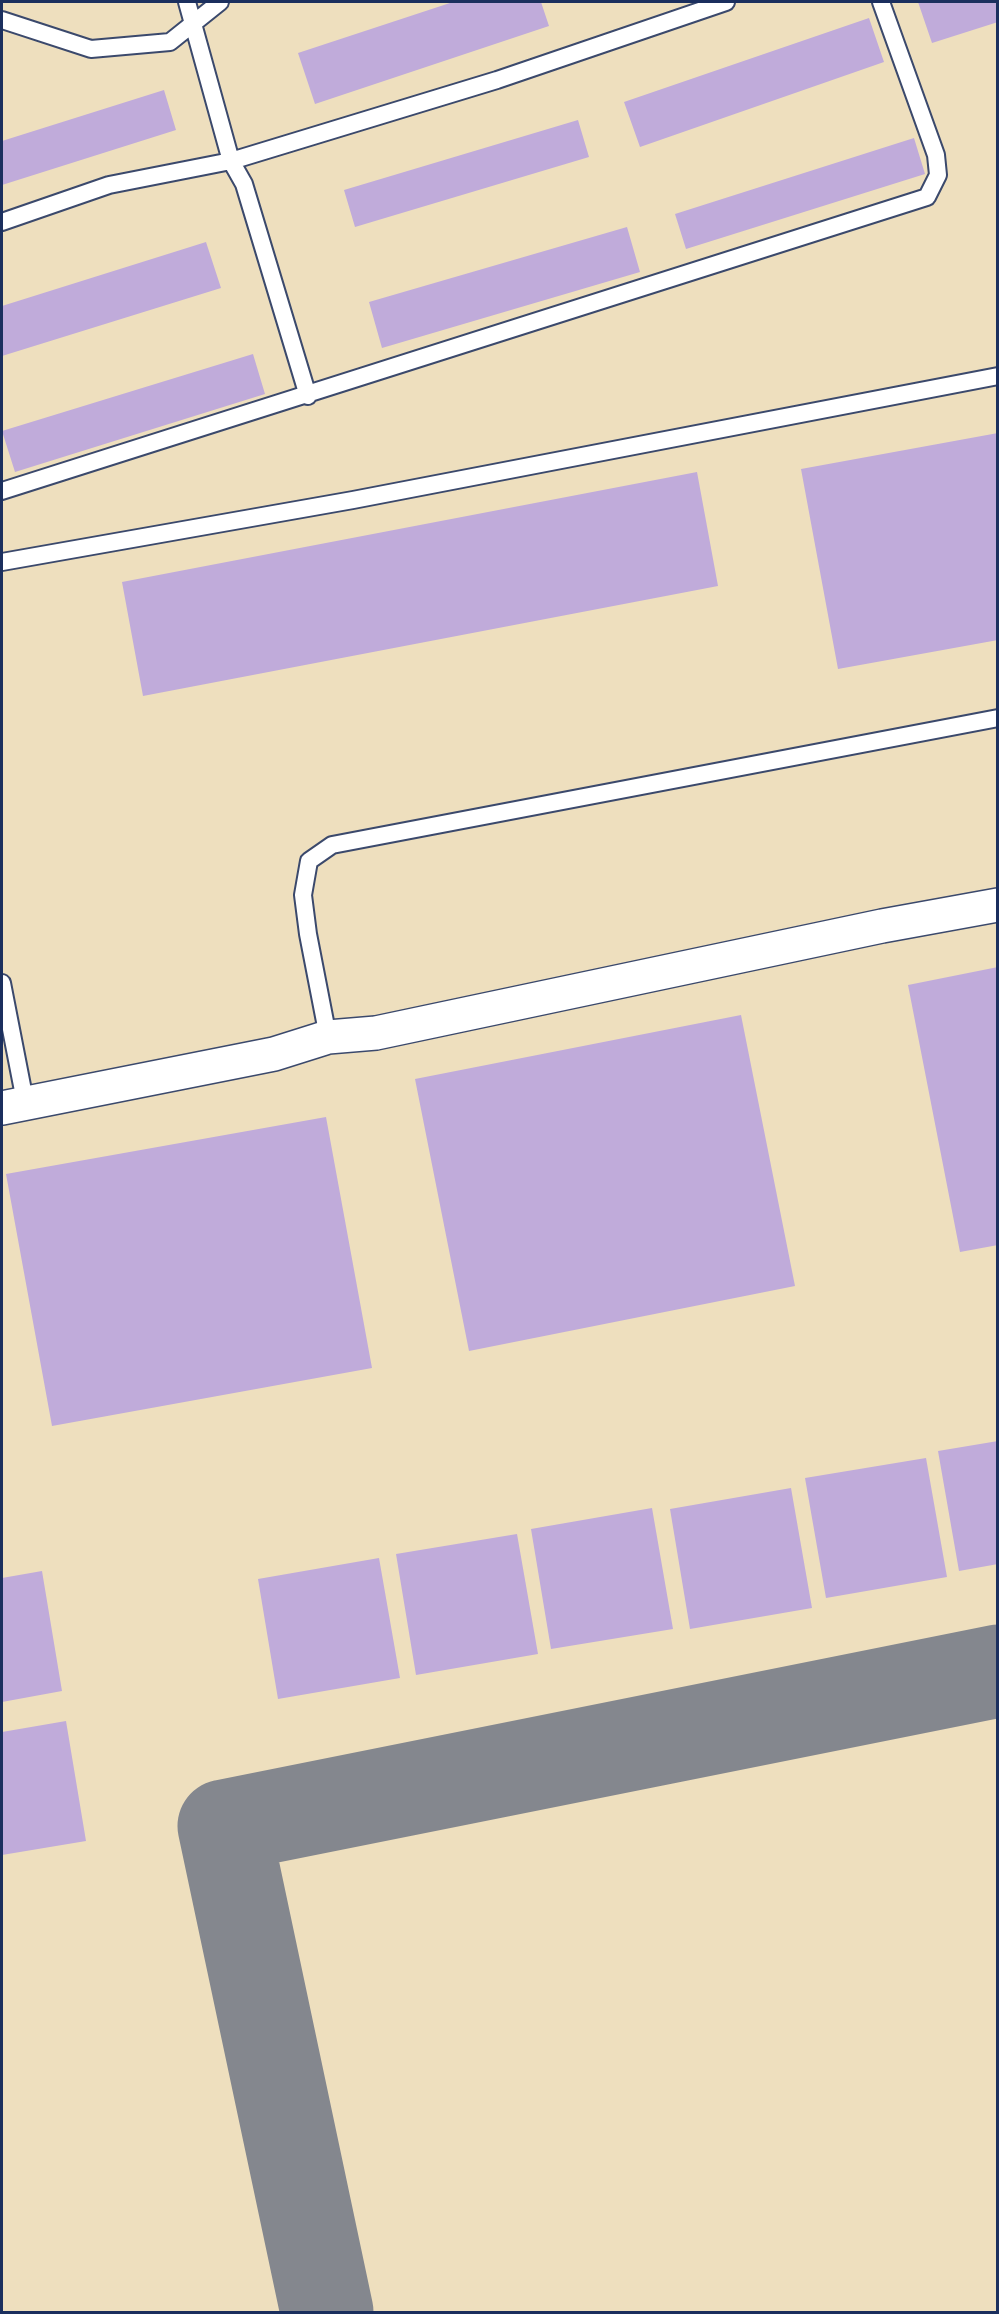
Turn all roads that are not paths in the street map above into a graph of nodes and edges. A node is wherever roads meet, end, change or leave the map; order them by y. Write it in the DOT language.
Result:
graph roads {
  1 [pos="187,2"];
  2 [pos="220,2"];
  3 [pos="726,2"];
  4 [pos="882,2"];
  5 [pos="2,20"];
  6 [pos="193,24"];
  7 [pos="231,162"];
  8 [pos="2,222"];
  9 [pos="998,376"];
  10 [pos="309,396"];
  11 [pos="2,491"];
  12 [pos="2,562"];
  13 [pos="998,718"];
  14 [pos="998,905"];
  15 [pos="2,983"];
  16 [pos="328,1037"];
  17 [pos="13,1105"];
  1 -- 6 [label="lane"];
  2 -- 6 [label="lane"];
  3 -- 7 [label="lane"];
  4 -- 10 [label="lane"];
  5 -- 6 [label="lane"];
  6 -- 7 [label="lane"];
  7 -- 8 [label="lane"];
  7 -- 10 [label="lane"];
  9 -- 12 [label="lane"];
  10 -- 11 [label="lane"];
  13 -- 16 [label="lane"];
  14 -- 16 [label="street"];
  15 -- 17 [label="lane"];
  16 -- 17 [label="street"];
}
